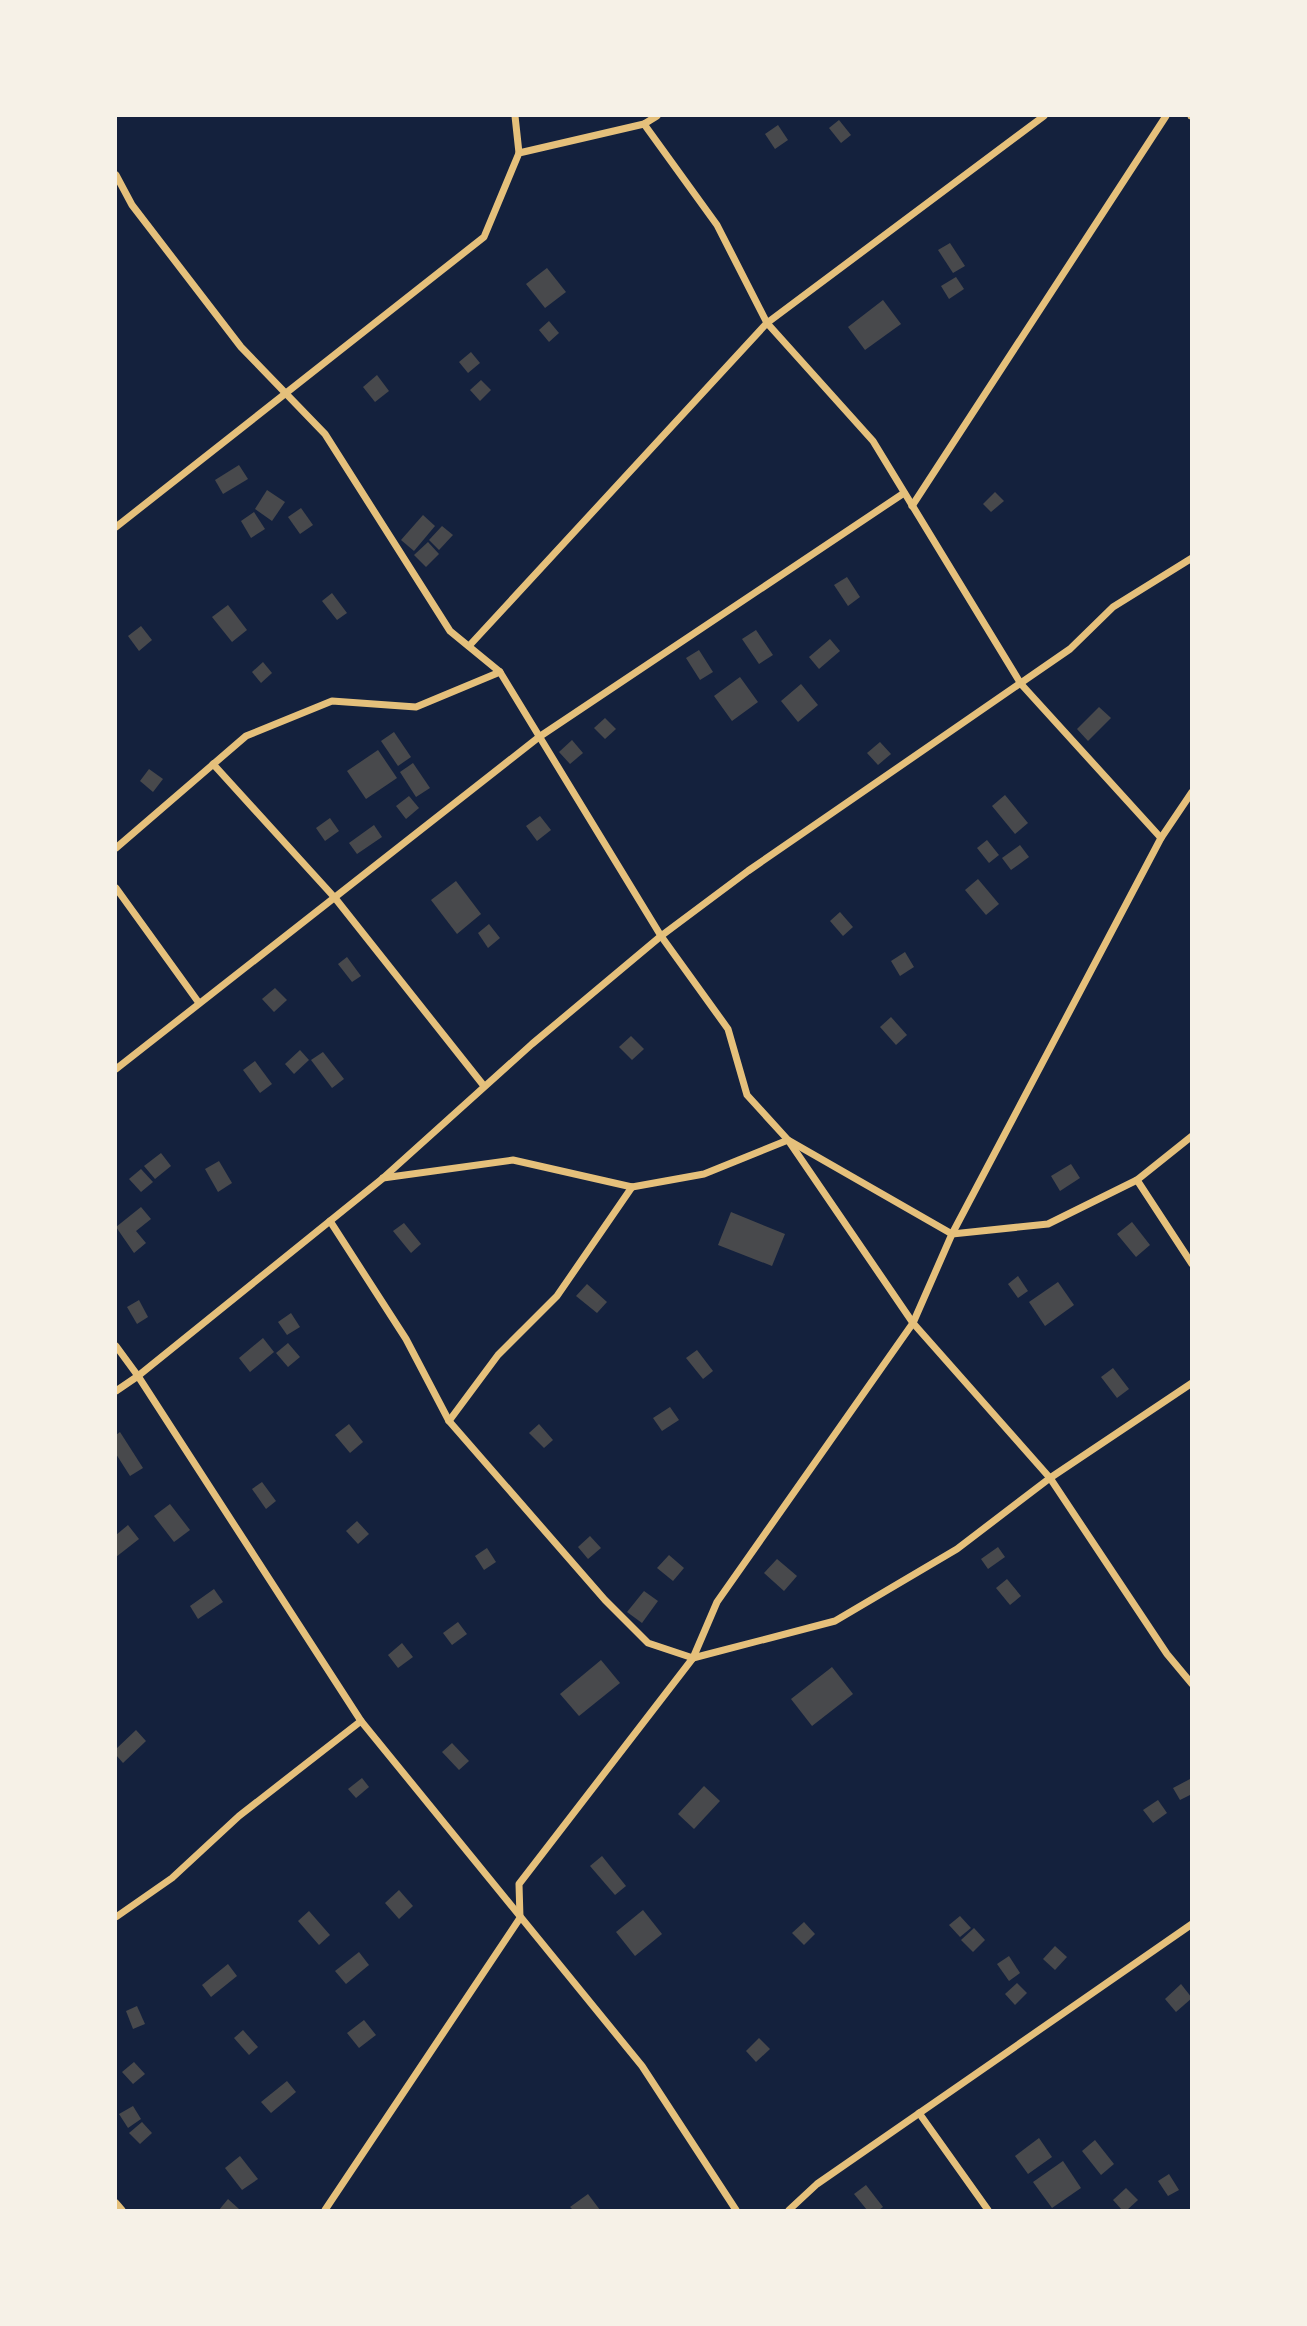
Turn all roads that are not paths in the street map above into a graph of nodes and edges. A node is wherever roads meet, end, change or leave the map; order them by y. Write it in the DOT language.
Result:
graph roads {
  1 [pos="515,116"];
  2 [pos="657,116"];
  3 [pos="1044,116"];
  4 [pos="1166,116"];
  5 [pos="644,124"];
  6 [pos="519,153"];
  7 [pos="116,175"];
  8 [pos="767,323"];
  9 [pos="284,392"];
  10 [pos="904,493"];
  11 [pos="912,506"];
  12 [pos="116,526"];
  13 [pos="1192,558"];
  14 [pos="469,646"];
  15 [pos="500,672"];
  16 [pos="1021,684"];
  17 [pos="539,737"];
  18 [pos="213,764"];
  19 [pos="1192,792"];
  20 [pos="1161,838"];
  21 [pos="116,848"];
  22 [pos="116,888"];
  23 [pos="335,898"];
  24 [pos="662,936"];
  25 [pos="199,1003"];
  26 [pos="116,1069"];
  27 [pos="484,1086"];
  28 [pos="1192,1136"];
  29 [pos="788,1140"];
  30 [pos="383,1179"];
  31 [pos="1137,1180"];
  32 [pos="632,1187"];
  33 [pos="330,1221"];
  34 [pos="952,1234"];
  35 [pos="1192,1264"];
  36 [pos="913,1323"];
  37 [pos="116,1346"];
  38 [pos="138,1376"];
  39 [pos="1192,1383"];
  40 [pos="116,1391"];
  41 [pos="449,1421"];
  42 [pos="1050,1478"];
  43 [pos="693,1658"];
  44 [pos="1192,1684"];
  45 [pos="361,1721"];
  46 [pos="116,1917"];
  47 [pos="520,1918"];
  48 [pos="1192,1924"];
  49 [pos="919,2113"];
  50 [pos="116,2203"];
  51 [pos="122,2210"];
  52 [pos="325,2210"];
  53 [pos="736,2210"];
  54 [pos="789,2210"];
  55 [pos="988,2210"];
  1 -- 6 [label="street"];
  2 -- 5 [label="street"];
  3 -- 8 [label="street"];
  4 -- 11 [label="street"];
  5 -- 6 [label="street"];
  5 -- 8 [label="street"];
  6 -- 9 [label="street"];
  7 -- 9 [label="street"];
  8 -- 10 [label="street"];
  8 -- 14 [label="street"];
  9 -- 12 [label="street"];
  9 -- 14 [label="street"];
  10 -- 11 [label="street"];
  10 -- 17 [label="street"];
  11 -- 16 [label="street"];
  13 -- 16 [label="street"];
  14 -- 15 [label="street"];
  15 -- 17 [label="street"];
  15 -- 18 [label="street"];
  16 -- 20 [label="street"];
  16 -- 24 [label="street"];
  17 -- 23 [label="street"];
  17 -- 24 [label="street"];
  18 -- 21 [label="street"];
  18 -- 23 [label="street"];
  19 -- 20 [label="street"];
  20 -- 34 [label="street"];
  22 -- 25 [label="street"];
  23 -- 25 [label="street"];
  23 -- 27 [label="street"];
  24 -- 27 [label="street"];
  24 -- 29 [label="street"];
  25 -- 26 [label="street"];
  27 -- 30 [label="street"];
  28 -- 31 [label="street"];
  29 -- 32 [label="street"];
  29 -- 34 [label="street"];
  29 -- 36 [label="street"];
  30 -- 32 [label="street"];
  30 -- 33 [label="street"];
  31 -- 34 [label="street"];
  31 -- 35 [label="street"];
  32 -- 41 [label="street"];
  33 -- 38 [label="street"];
  33 -- 41 [label="street"];
  34 -- 36 [label="street"];
  36 -- 42 [label="street"];
  36 -- 43 [label="street"];
  37 -- 38 [label="street"];
  38 -- 40 [label="street"];
  38 -- 45 [label="street"];
  39 -- 42 [label="street"];
  41 -- 43 [label="street"];
  42 -- 43 [label="street"];
  42 -- 44 [label="street"];
  43 -- 47 [label="street"];
  45 -- 46 [label="street"];
  45 -- 47 [label="street"];
  47 -- 52 [label="street"];
  47 -- 53 [label="street"];
  48 -- 49 [label="street"];
  49 -- 54 [label="street"];
  49 -- 55 [label="street"];
  50 -- 51 [label="street"];
}
